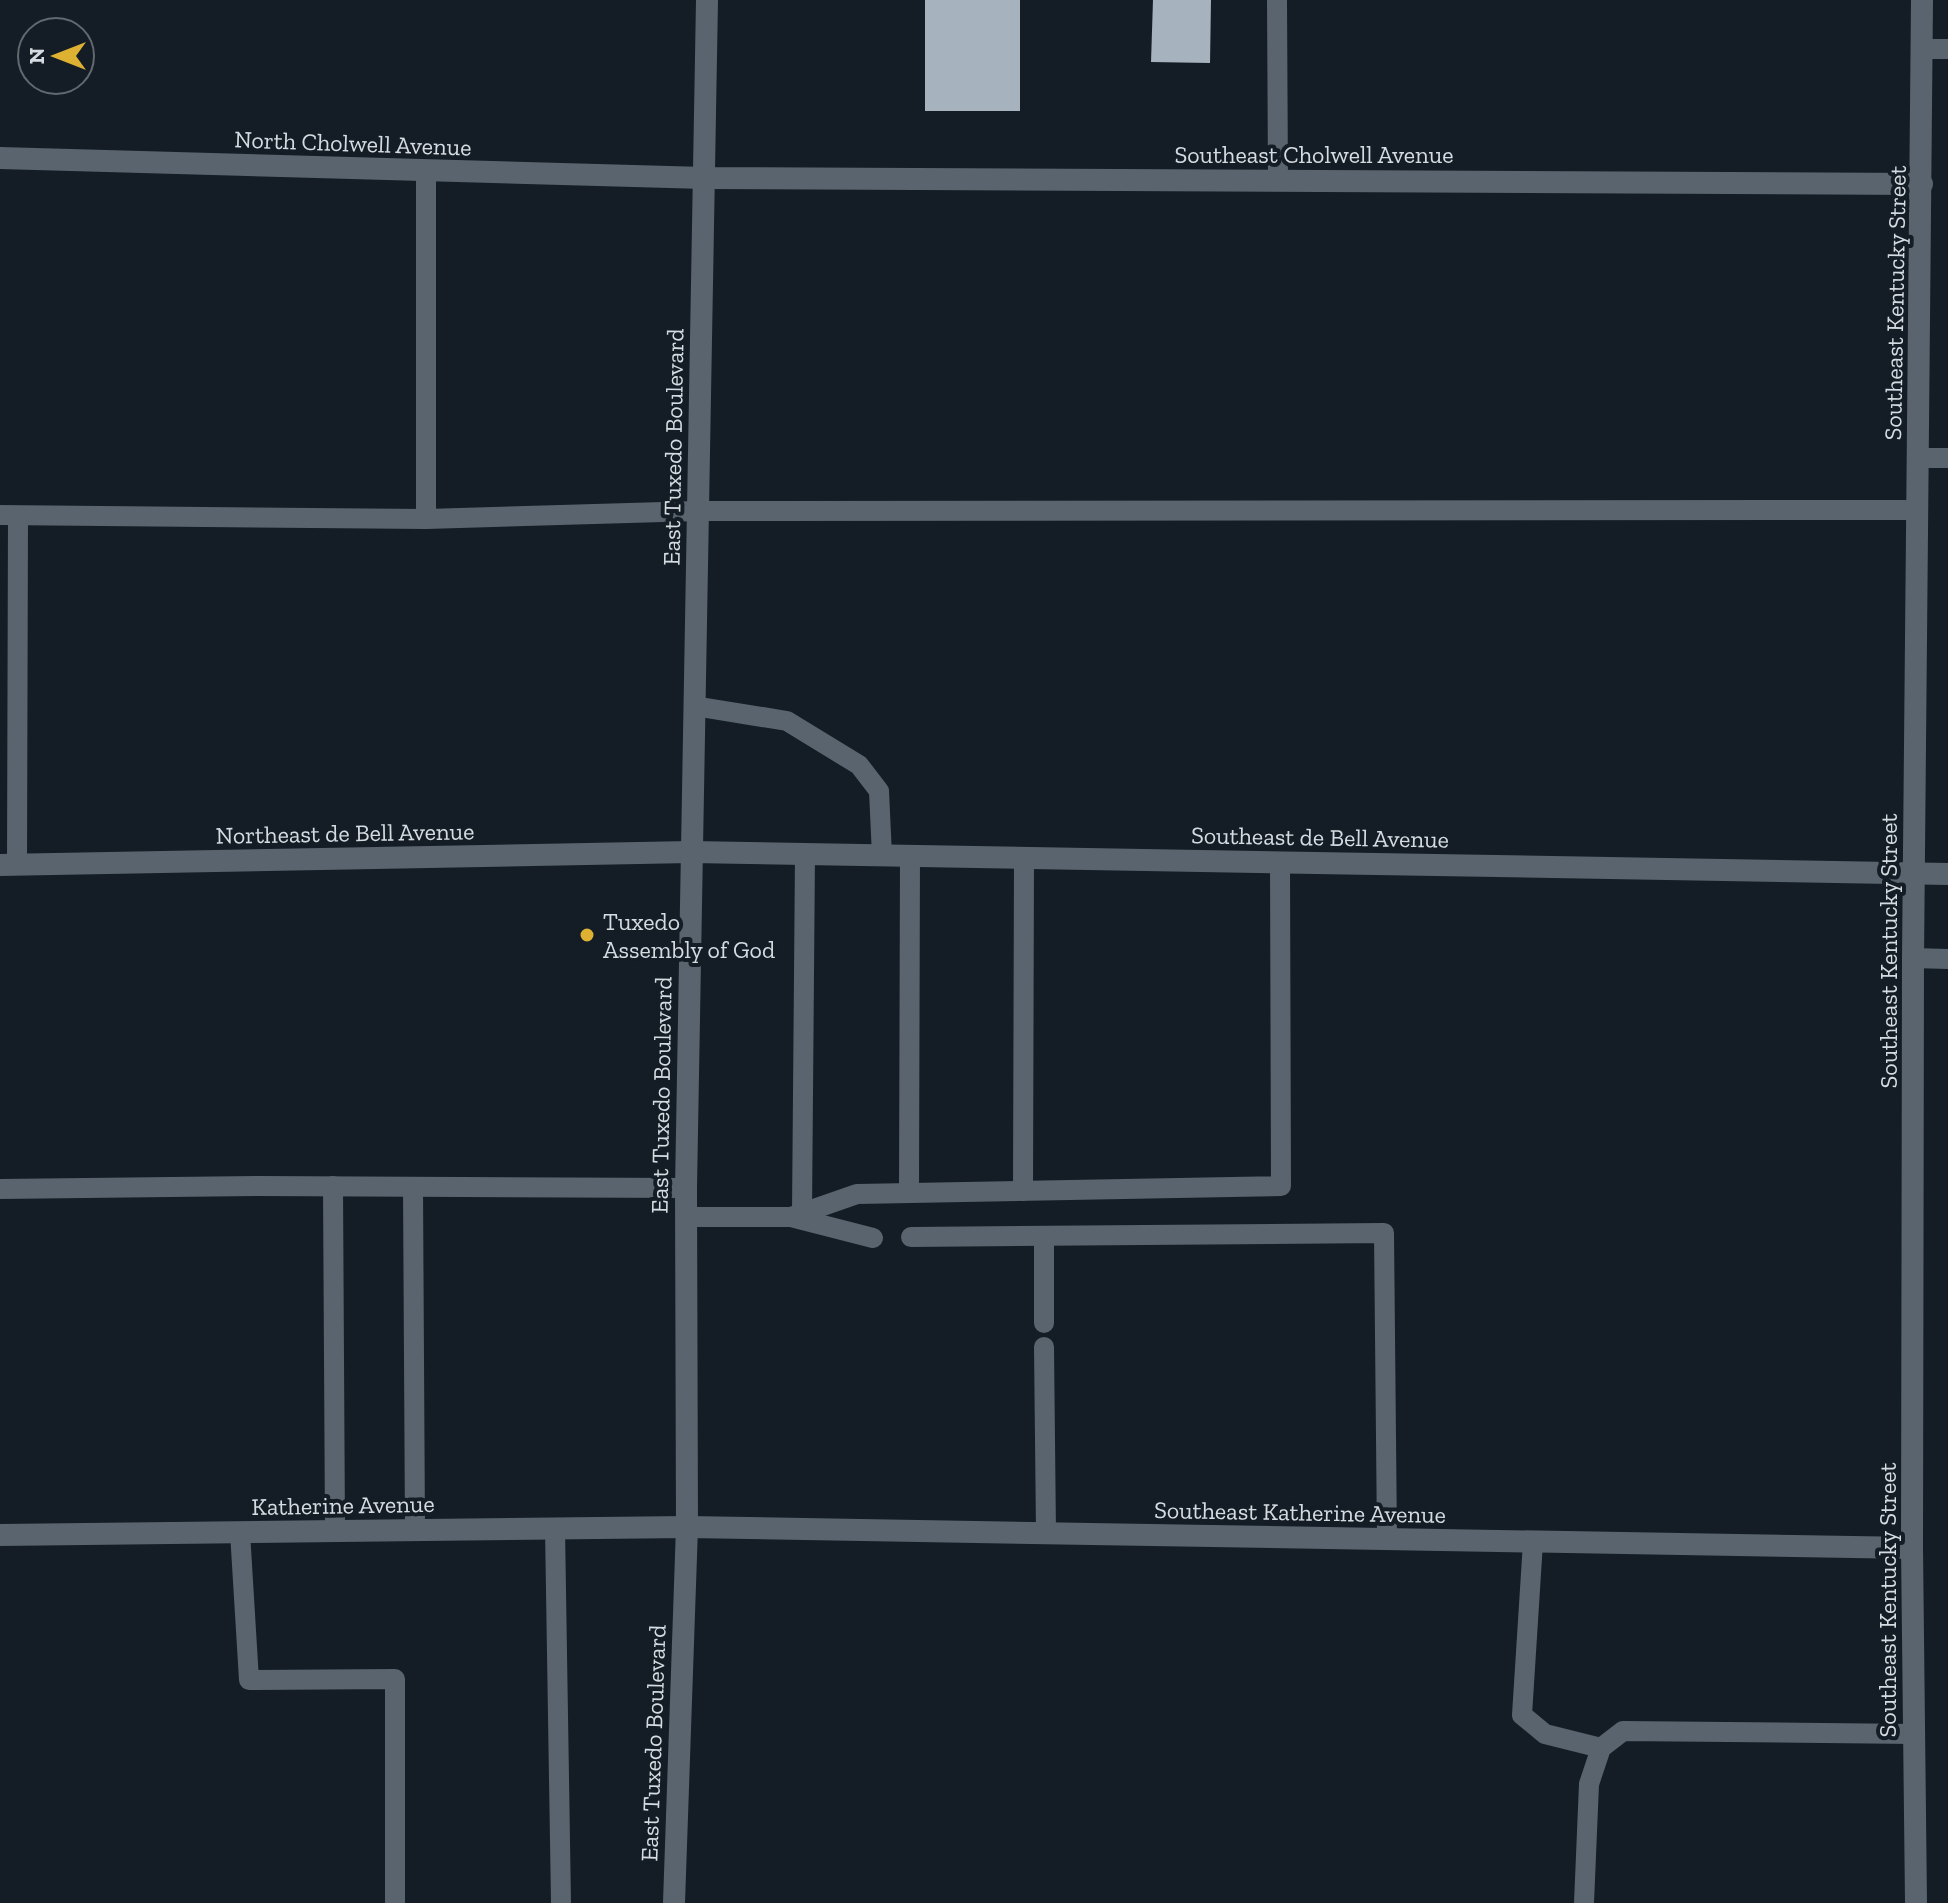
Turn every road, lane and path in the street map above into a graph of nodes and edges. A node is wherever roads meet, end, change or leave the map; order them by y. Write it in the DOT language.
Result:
graph roads {
  1 [pos="707,0"];
  2 [pos="1277,0"];
  3 [pos="1922,0"];
  4 [pos="1922,49"];
  5 [pos="1948,49"];
  6 [pos="0,158"];
  7 [pos="426,172"];
  8 [pos="705,178"];
  9 [pos="1278,180"];
  10 [pos="1922,184"];
  11 [pos="1919,458"];
  12 [pos="1948,458"];
  13 [pos="1918,510"];
  14 [pos="698,511"];
  15 [pos="9,516"];
  16 [pos="426,519"];
  17 [pos="694,706"];
  18 [pos="691,852"];
  19 [pos="805,854"];
  20 [pos="882,856"];
  21 [pos="910,856"];
  22 [pos="1024,858"];
  23 [pos="1280,863"];
  24 [pos="9,865"];
  25 [pos="1914,874"];
  26 [pos="1948,874"];
  27 [pos="1913,958"];
  28 [pos="1948,959"];
  29 [pos="333,1186"];
  30 [pos="413,1187"];
  31 [pos="686,1188"];
  32 [pos="0,1189"];
  33 [pos="1023,1191"];
  34 [pos="909,1192"];
  35 [pos="796,1215"];
  36 [pos="686,1217"];
  37 [pos="1044,1236"];
  38 [pos="911,1237"];
  39 [pos="873,1238"];
  40 [pos="1044,1323"];
  41 [pos="1044,1347"];
  42 [pos="687,1527"];
  43 [pos="555,1528"];
  44 [pos="415,1530"];
  45 [pos="335,1531"];
  46 [pos="240,1532"];
  47 [pos="1046,1533"];
  48 [pos="0,1535"];
  49 [pos="1387,1539"];
  50 [pos="1533,1542"];
  51 [pos="1912,1548"];
  52 [pos="1914,1734"];
  53 [pos="1601,1748"];
  54 [pos="395,1903"];
  55 [pos="561,1903"];
  56 [pos="674,1903"];
  57 [pos="1584,1903"];
  58 [pos="1916,1903"];
  1 -- 8 [label="street, East Tuxedo Boulevard"];
  2 -- 9 [label="lane"];
  3 -- 4 [label="street, Southeast Kentucky Street"];
  4 -- 5 [label="lane"];
  4 -- 10 [label="street, Southeast Kentucky Street"];
  6 -- 7 [label="street, North Cholwell Avenue"];
  7 -- 8 [label="street, North Cholwell Avenue"];
  7 -- 16 [label="lane"];
  8 -- 9 [label="street, Southeast Cholwell Avenue"];
  8 -- 14 [label="street, East Tuxedo Boulevard"];
  9 -- 10 [label="street, Southeast Cholwell Avenue"];
  10 -- 11 [label="street, Southeast Kentucky Street"];
  11 -- 12 [label="lane"];
  11 -- 13 [label="street, Southeast Kentucky Street"];
  13 -- 14 [label="lane"];
  13 -- 25 [label="street, Southeast Kentucky Street"];
  14 -- 16 [label="lane"];
  14 -- 17 [label="street, East Tuxedo Boulevard"];
  15 -- 16 [label="lane"];
  15 -- 24 [label="lane"];
  17 -- 18 [label="street, East Tuxedo Boulevard"];
  17 -- 20 [label="lane"];
  18 -- 19 [label="street, Southeast de Bell Avenue"];
  18 -- 24 [label="street, Northeast de Bell Avenue"];
  18 -- 31 [label="street, East Tuxedo Boulevard"];
  19 -- 20 [label="street, Southeast de Bell Avenue"];
  19 -- 35 [label="lane"];
  20 -- 21 [label="street, Southeast de Bell Avenue"];
  21 -- 22 [label="street, Southeast de Bell Avenue"];
  21 -- 34 [label="lane"];
  22 -- 23 [label="street, Southeast de Bell Avenue"];
  22 -- 33 [label="lane"];
  23 -- 25 [label="street, Southeast de Bell Avenue"];
  23 -- 33 [label="lane"];
  25 -- 26 [label="street, Southeast de Bell Avenue"];
  25 -- 27 [label="street, Southeast Kentucky Street"];
  27 -- 28 [label="lane"];
  27 -- 51 [label="street, Southeast Kentucky Street"];
  29 -- 30 [label="lane"];
  29 -- 32 [label="lane"];
  29 -- 45 [label="lane"];
  30 -- 31 [label="lane"];
  30 -- 44 [label="lane"];
  31 -- 36 [label="street, East Tuxedo Boulevard"];
  33 -- 34 [label="lane"];
  34 -- 35 [label="lane"];
  35 -- 36 [label="lane"];
  35 -- 39 [label="lane"];
  36 -- 42 [label="street, East Tuxedo Boulevard"];
  37 -- 38 [label="lane"];
  37 -- 40 [label="lane"];
  37 -- 49 [label="lane"];
  41 -- 47 [label="lane"];
  42 -- 43 [label="street, Katherine Avenue"];
  42 -- 47 [label="street, Southeast Katherine Avenue"];
  42 -- 56 [label="street, East Tuxedo Boulevard"];
  43 -- 44 [label="street, Katherine Avenue"];
  43 -- 55 [label="lane"];
  44 -- 45 [label="street, Katherine Avenue"];
  45 -- 46 [label="street, Katherine Avenue"];
  46 -- 48 [label="street, Katherine Avenue"];
  46 -- 54 [label="lane"];
  47 -- 49 [label="street, Southeast Katherine Avenue"];
  49 -- 50 [label="street, Southeast Katherine Avenue"];
  50 -- 51 [label="street, Southeast Katherine Avenue"];
  50 -- 53 [label="lane"];
  51 -- 52 [label="street, Southeast Kentucky Street"];
  52 -- 53 [label="lane"];
  52 -- 58 [label="street, Southeast Kentucky Street"];
  53 -- 57 [label="lane"];
}
